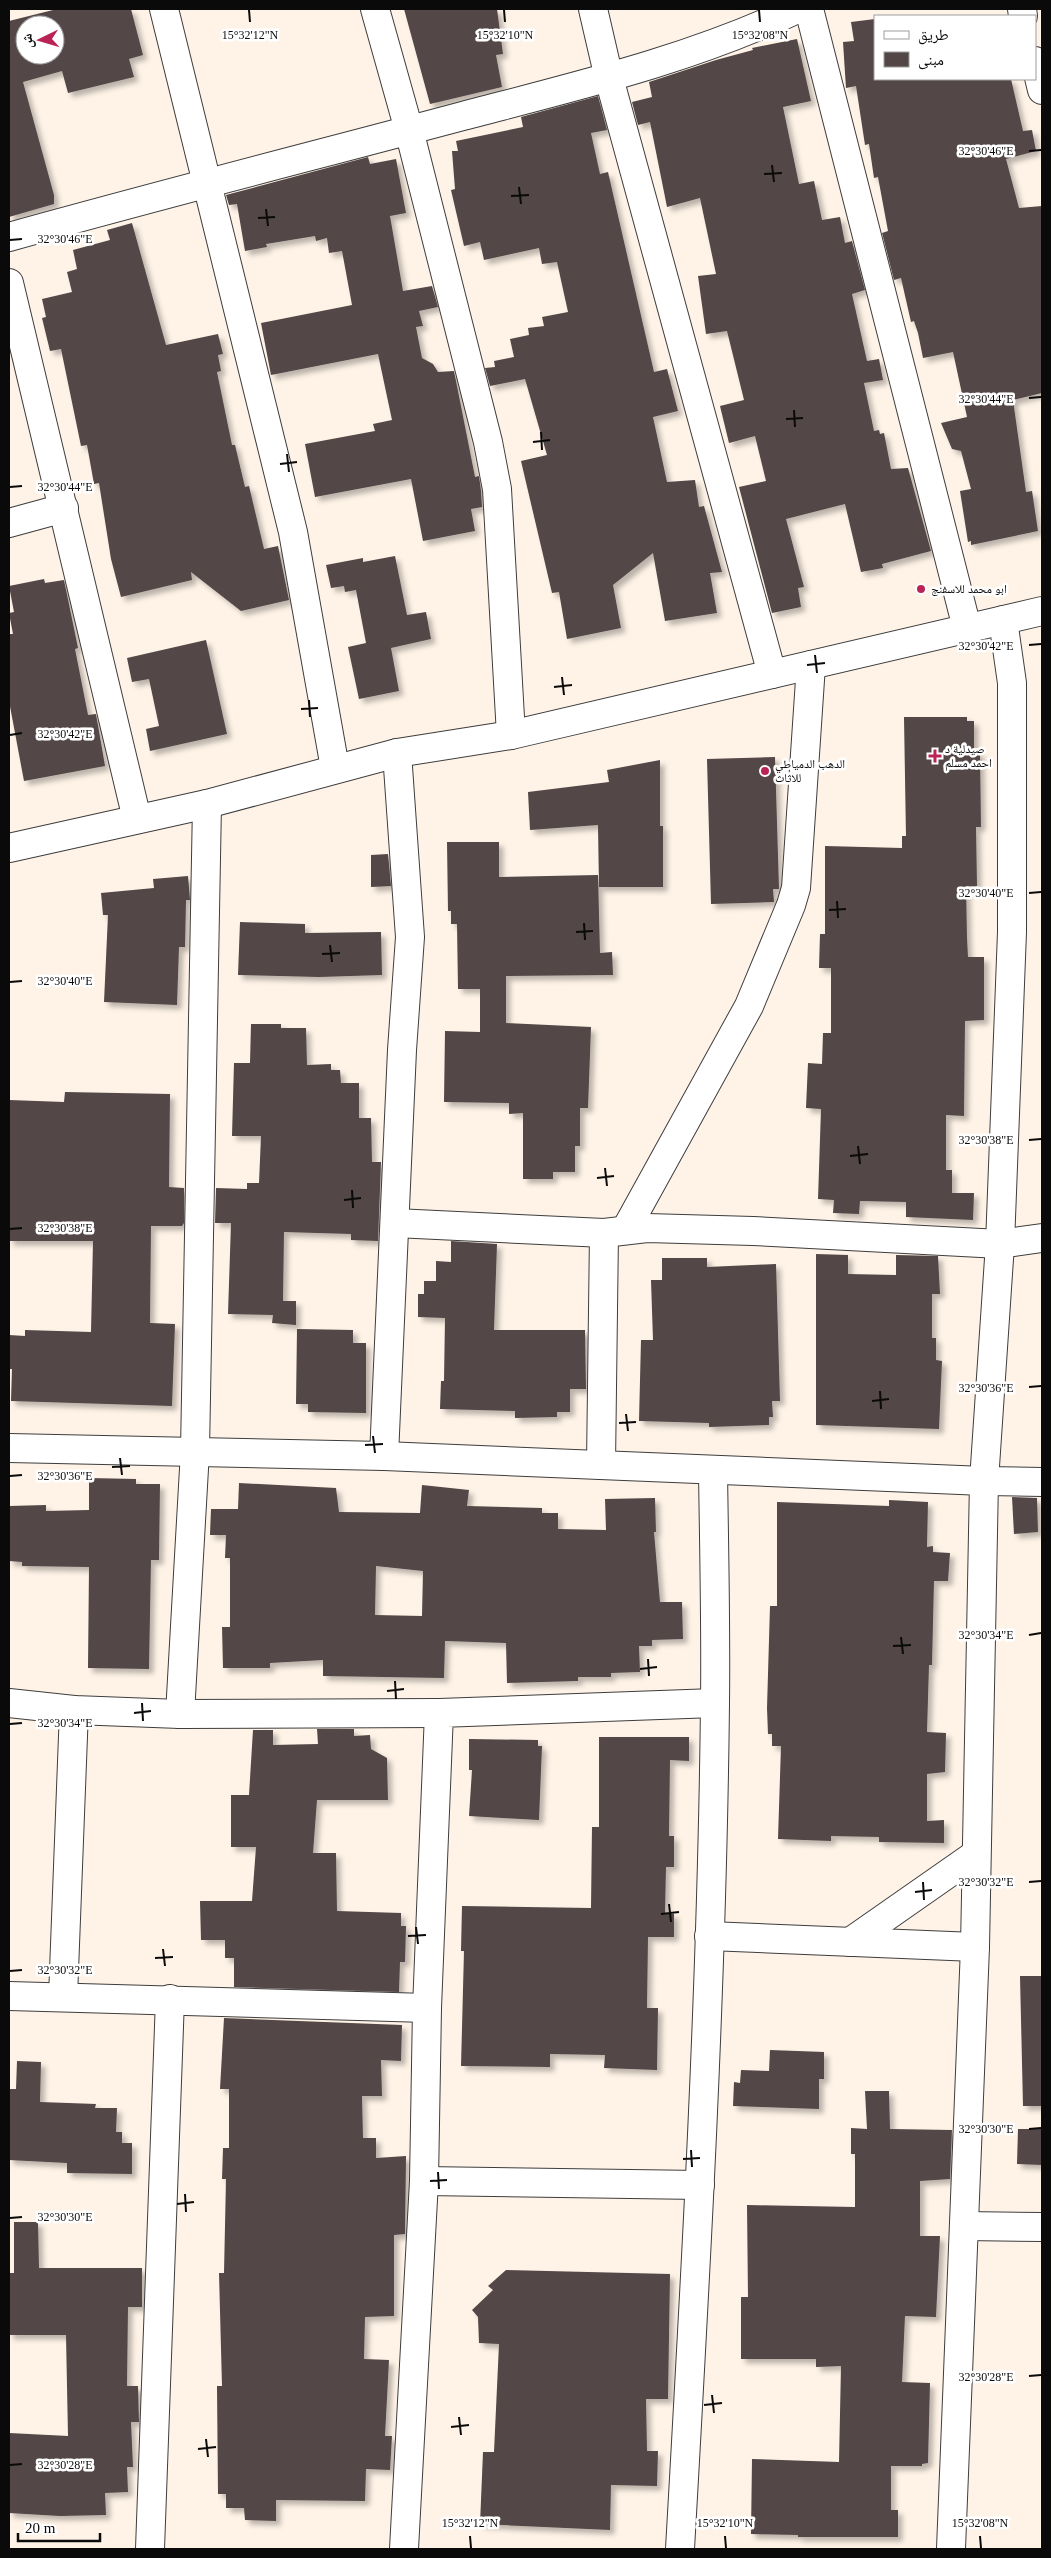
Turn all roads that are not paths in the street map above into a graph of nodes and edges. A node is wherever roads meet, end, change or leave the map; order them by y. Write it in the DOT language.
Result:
graph roads {
  1 [pos="164,9"];
  2 [pos="375,9"];
  3 [pos="593,9"];
  4 [pos="797,9"];
  5 [pos="809,9"];
  6 [pos="1036,65"];
  7 [pos="609,78"];
  8 [pos="1042,90"];
  9 [pos="409,130"];
  10 [pos="208,181"];
  11 [pos="9,237"];
  12 [pos="9,283"];
  13 [pos="64,508"];
  14 [pos="9,523"];
  15 [pos="1042,611"];
  16 [pos="1003,620"];
  17 [pos="967,628"];
  18 [pos="811,665"];
  19 [pos="772,674"];
  20 [pos="511,735"];
  21 [pos="397,753"];
  22 [pos="334,768"];
  23 [pos="207,804"];
  24 [pos="138,819"];
  25 [pos="9,848"];
  26 [pos="395,1223"];
  27 [pos="615,1231"];
  28 [pos="1042,1238"];
  29 [pos="1000,1244"];
  30 [pos="9,1448"];
  31 [pos="196,1451"];
  32 [pos="384,1456"];
  33 [pos="601,1465"];
  34 [pos="713,1470"];
  35 [pos="984,1481"];
  36 [pos="1042,1482"];
  37 [pos="9,1703"];
  38 [pos="715,1703"];
  39 [pos="74,1710"];
  40 [pos="439,1713"];
  41 [pos="180,1714"];
  42 [pos="976,1854"];
  43 [pos="708,1936"];
  44 [pos="850,1942"];
  45 [pos="975,1947"];
  46 [pos="9,1996"];
  47 [pos="63,1997"];
  48 [pos="170,1999"];
  49 [pos="426,2008"];
  50 [pos="424,2181"];
  51 [pos="700,2186"];
  52 [pos="965,2226"];
  53 [pos="1042,2227"];
  54 [pos="150,2549"];
  55 [pos="404,2549"];
  56 [pos="680,2549"];
  57 [pos="951,2549"];
  1 -- 10 [label="street"];
  2 -- 9 [label="street"];
  3 -- 7 [label="street"];
  4 -- 7 [label="street"];
  5 -- 17 [label="street"];
  6 -- 8 [label="street"];
  7 -- 9 [label="street"];
  7 -- 19 [label="street"];
  9 -- 10 [label="street"];
  9 -- 20 [label="street"];
  10 -- 11 [label="street"];
  10 -- 22 [label="street"];
  12 -- 13 [label="street"];
  13 -- 14 [label="street"];
  13 -- 24 [label="street"];
  15 -- 16 [label="street"];
  16 -- 17 [label="street"];
  16 -- 29 [label="street"];
  17 -- 18 [label="street"];
  18 -- 19 [label="street"];
  18 -- 27 [label="street"];
  19 -- 20 [label="street"];
  20 -- 21 [label="street"];
  21 -- 22 [label="street"];
  21 -- 26 [label="street"];
  22 -- 23 [label="street"];
  23 -- 24 [label="street"];
  23 -- 31 [label="street"];
  24 -- 25 [label="street"];
  26 -- 27 [label="street"];
  26 -- 32 [label="street"];
  27 -- 29 [label="street"];
  27 -- 33 [label="street"];
  28 -- 29 [label="street"];
  29 -- 35 [label="street"];
  30 -- 31 [label="street"];
  31 -- 32 [label="street"];
  31 -- 41 [label="street"];
  32 -- 33 [label="street"];
  33 -- 34 [label="street"];
  34 -- 35 [label="street"];
  34 -- 38 [label="street"];
  35 -- 36 [label="street"];
  35 -- 42 [label="street"];
  37 -- 39 [label="street"];
  38 -- 40 [label="street"];
  38 -- 43 [label="street"];
  39 -- 41 [label="street"];
  39 -- 47 [label="street"];
  40 -- 41 [label="street"];
  40 -- 49 [label="street"];
  42 -- 44 [label="street"];
  42 -- 45 [label="street"];
  43 -- 44 [label="street"];
  43 -- 51 [label="street"];
  44 -- 45 [label="street"];
  45 -- 52 [label="street"];
  46 -- 47 [label="street"];
  47 -- 48 [label="street"];
  48 -- 49 [label="street"];
  48 -- 54 [label="street"];
  49 -- 50 [label="street"];
  50 -- 51 [label="street"];
  50 -- 55 [label="street"];
  51 -- 56 [label="street"];
  52 -- 53 [label="street"];
  52 -- 57 [label="street"];
}
